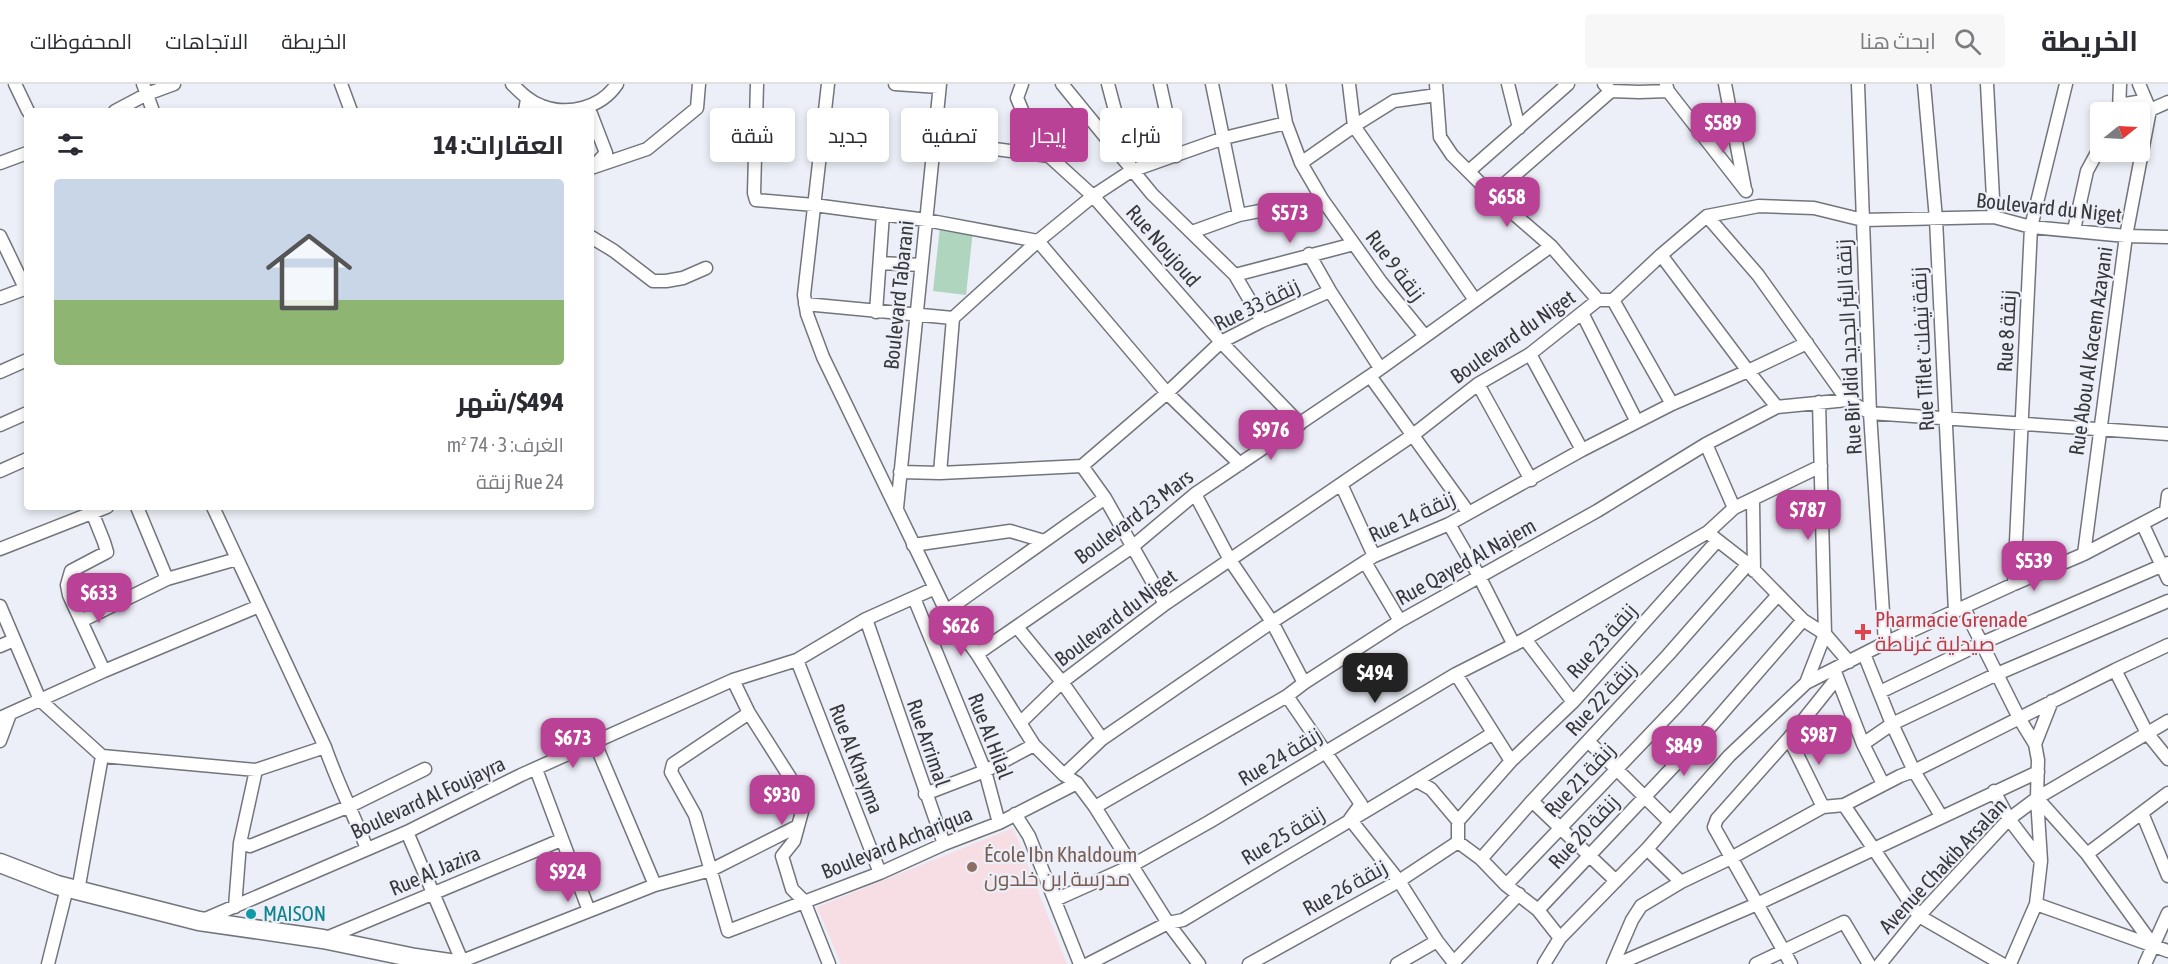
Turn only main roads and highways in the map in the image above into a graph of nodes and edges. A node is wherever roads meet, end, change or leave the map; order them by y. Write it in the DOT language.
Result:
graph roads {
  1 [pos="0,863"];
  2 [pos="414,961"];
  3 [pos="461,963"];
  1 -- 2 [label="main road"];
  2 -- 3 [label="main road"];
}
